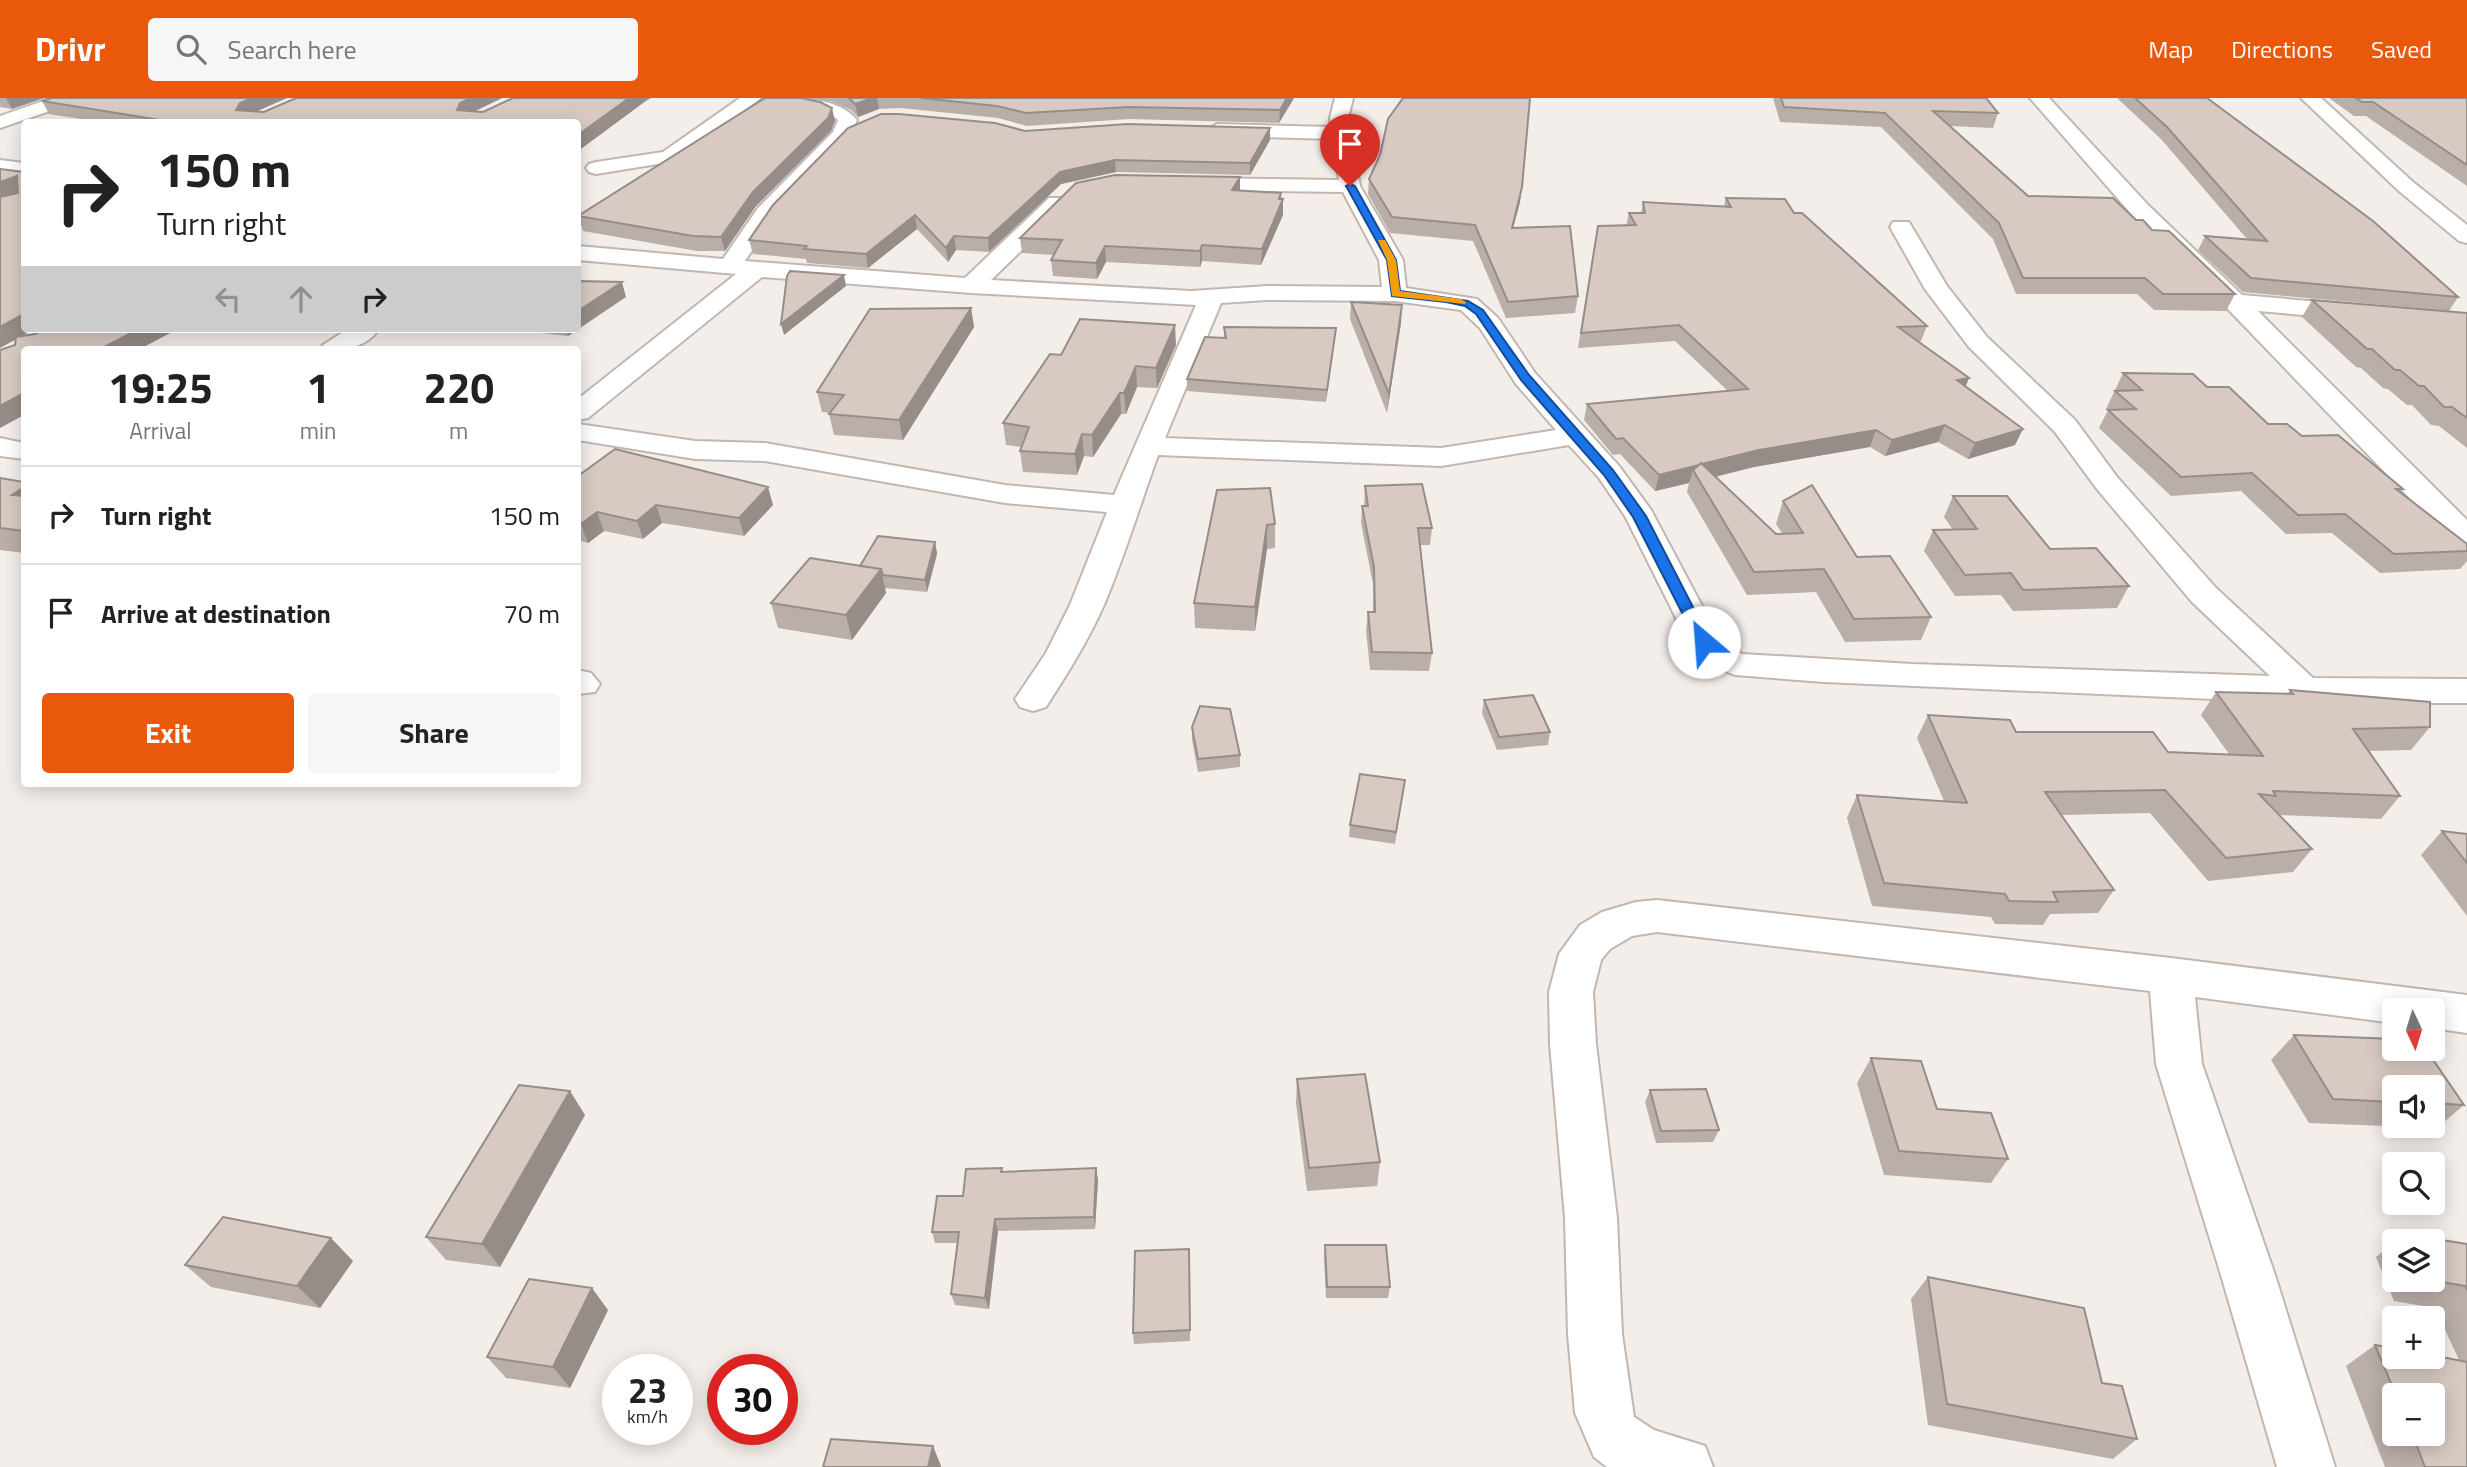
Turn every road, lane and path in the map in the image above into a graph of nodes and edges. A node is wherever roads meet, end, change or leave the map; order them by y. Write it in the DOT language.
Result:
graph roads {
  1 [pos="70,98"];
  2 [pos="752,98"];
  3 [pos="783,98"];
  4 [pos="1344,98"];
  5 [pos="2039,98"];
  6 [pos="2311,98"];
  7 [pos="0,122"];
  8 [pos="869,122"];
  9 [pos="1203,130"];
  10 [pos="1340,133"];
  11 [pos="842,134"];
  12 [pos="0,166"];
  13 [pos="596,168"];
  14 [pos="21,169"];
  15 [pos="1164,183"];
  16 [pos="1350,186"];
  17 [pos="1069,191"];
  18 [pos="1901,227"];
  19 [pos="2467,236"];
  20 [pos="582,256"];
  21 [pos="743,268"];
  22 [pos="971,286"];
  23 [pos="1395,294"];
  24 [pos="1211,298"];
  25 [pos="2235,302"];
  26 [pos="2467,322"];
  27 [pos="360,333"];
  28 [pos="338,346"];
  29 [pos="581,410"];
  30 [pos="581,432"];
  31 [pos="1577,435"];
  32 [pos="1147,446"];
  33 [pos="0,447"];
  34 [pos="21,450"];
  35 [pos="1127,505"];
  36 [pos="2467,536"];
  37 [pos="2306,691"];
  38 [pos="2467,691"];
  39 [pos="1033,699"];
  40 [pos="2171,976"];
  41 [pos="2467,1014"];
  42 [pos="1684,1467"];
  43 [pos="2306,1467"];
  1 -- 7 [label="street"];
  2 -- 13 [label="street"];
  3 -- 11 [label="street"];
  4 -- 10 [label="street"];
  5 -- 25 [label="street"];
  6 -- 19 [label="street"];
  8 -- 11 [label="street"];
  9 -- 10 [label="street"];
  10 -- 16 [label="street"];
  11 -- 21 [label="street"];
  12 -- 14 [label="street"];
  15 -- 16 [label="street"];
  16 -- 23 [label="street"];
  17 -- 22 [label="street"];
  18 -- 37 [label="street"];
  20 -- 21 [label="street"];
  21 -- 22 [label="street"];
  21 -- 29 [label="street"];
  22 -- 24 [label="street"];
  23 -- 24 [label="street"];
  23 -- 31 [label="street"];
  24 -- 32 [label="street"];
  25 -- 26 [label="street"];
  25 -- 36 [label="street"];
  27 -- 28 [label="street"];
  30 -- 35 [label="street"];
  31 -- 32 [label="street"];
  31 -- 37 [label="street"];
  32 -- 35 [label="street"];
  33 -- 34 [label="street"];
  35 -- 39 [label="street"];
  37 -- 38 [label="street"];
  40 -- 41 [label="street"];
  40 -- 42 [label="street"];
  40 -- 43 [label="street"];
}
